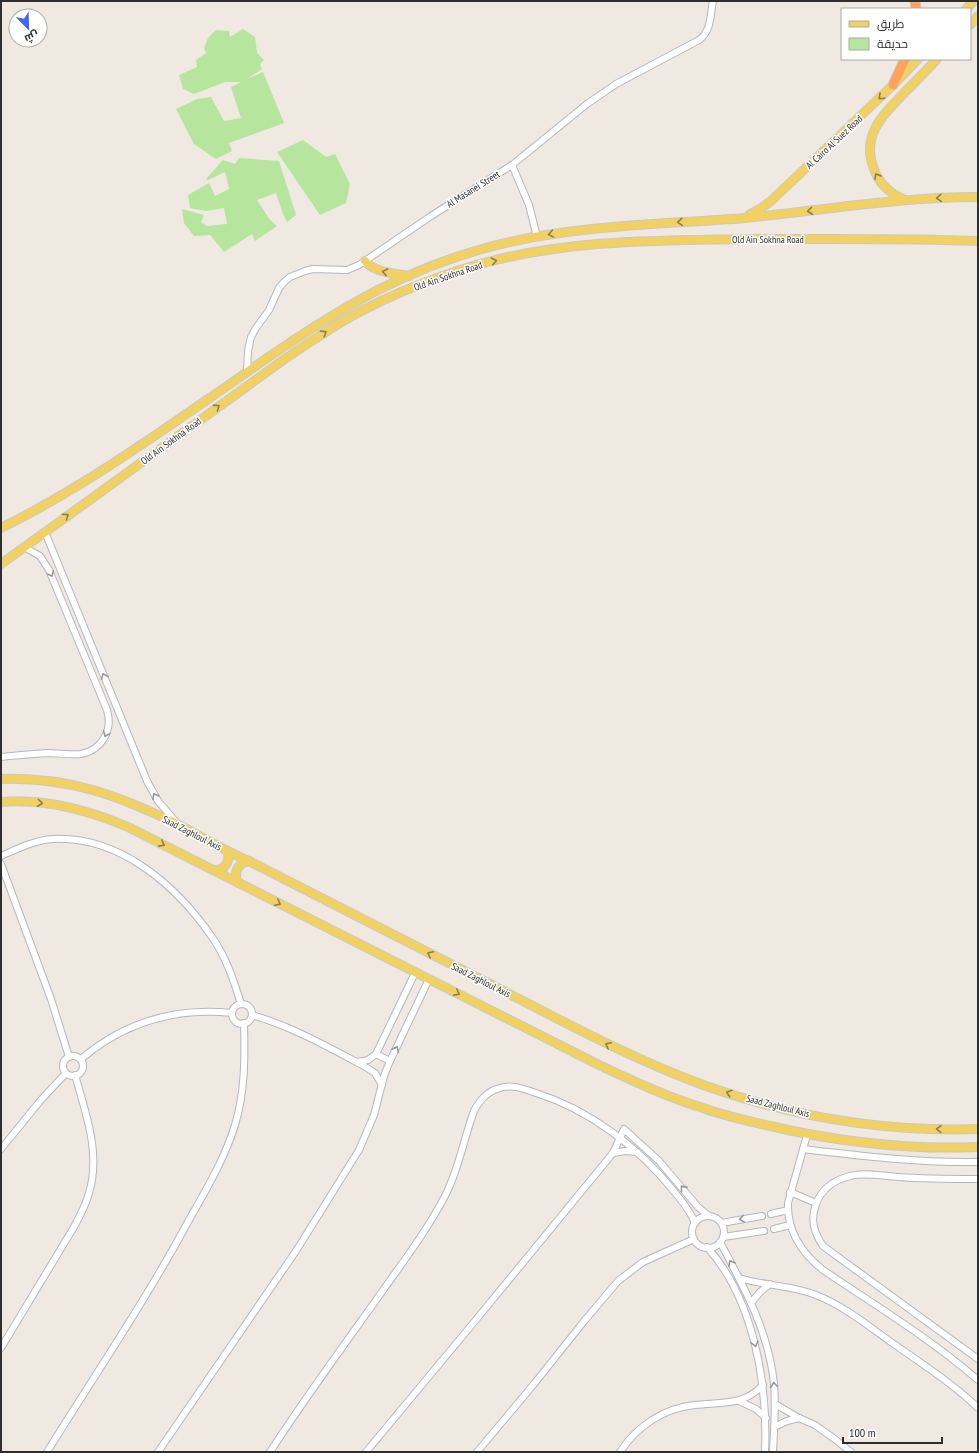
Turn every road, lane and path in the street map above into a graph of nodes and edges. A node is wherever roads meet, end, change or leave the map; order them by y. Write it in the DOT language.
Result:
graph roads {
  1 [pos="713,1"];
  2 [pos="978,16"];
  3 [pos="971,24"];
  4 [pos="905,60"];
  5 [pos="917,60"];
  6 [pos="936,60"];
  7 [pos="894,85"];
  8 [pos="512,165"];
  9 [pos="978,197"];
  10 [pos="906,200"];
  11 [pos="744,218"];
  12 [pos="537,237"];
  13 [pos="978,241"];
  14 [pos="365,261"];
  15 [pos="409,276"];
  16 [pos="248,372"];
  17 [pos="1,528"];
  18 [pos="45,532"];
  19 [pos="24,547"];
  20 [pos="1,564"];
  21 [pos="1,757"];
  22 [pos="1,779"];
  23 [pos="1,802"];
  24 [pos="179,826"];
  25 [pos="228,852"];
  26 [pos="1,856"];
  27 [pos="249,861"];
  28 [pos="1,864"];
  29 [pos="212,870"];
  30 [pos="238,883"];
  31 [pos="416,973"];
  32 [pos="429,979"];
  33 [pos="241,1004"];
  34 [pos="232,1013"];
  35 [pos="252,1015"];
  36 [pos="244,1023"];
  37 [pos="376,1054"];
  38 [pos="69,1057"];
  39 [pos="81,1059"];
  40 [pos="390,1061"];
  41 [pos="358,1062"];
  42 [pos="66,1073"];
  43 [pos="75,1076"];
  44 [pos="382,1085"];
  45 [pos="978,1129"];
  46 [pos="807,1135"];
  47 [pos="619,1137"];
  48 [pos="978,1147"];
  49 [pos="1,1149"];
  50 [pos="803,1149"];
  51 [pos="638,1152"];
  52 [pos="613,1153"];
  53 [pos="978,1162"];
  54 [pos="978,1179"];
  55 [pos="790,1192"];
  56 [pos="816,1203"];
  57 [pos="788,1210"];
  58 [pos="771,1214"];
  59 [pos="709,1216"];
  60 [pos="762,1216"];
  61 [pos="695,1223"];
  62 [pos="721,1223"];
  63 [pos="790,1225"];
  64 [pos="774,1229"];
  65 [pos="764,1231"];
  66 [pos="694,1239"];
  67 [pos="721,1239"];
  68 [pos="707,1247"];
  69 [pos="740,1278"];
  70 [pos="770,1284"];
  71 [pos="752,1303"];
  72 [pos="760,1324"];
  73 [pos="750,1328"];
  74 [pos="1,1348"];
  75 [pos="978,1359"];
  76 [pos="978,1380"];
  77 [pos="763,1385"];
  78 [pos="739,1401"];
  79 [pos="775,1404"];
  80 [pos="978,1408"];
  81 [pos="766,1418"];
  82 [pos="799,1418"];
  83 [pos="774,1427"];
  84 [pos="47,1452"];
  85 [pos="158,1452"];
  86 [pos="270,1452"];
  87 [pos="366,1452"];
  88 [pos="477,1452"];
  89 [pos="620,1452"];
  90 [pos="765,1452"];
  91 [pos="773,1452"];
  92 [pos="850,1452"];
  1 -- 8 [label="street, Al Masanei Street"];
  2 -- 3 [label="main road"];
  4 -- 7 [label="highway"];
  5 -- 7 [label="main road, Al Cairo Al Suez Road"];
  10 -- 6 [label="main road, Al Cairo Al Suez Road, one-way"];
  7 -- 11 [label="main road, Al Cairo Al Suez Road, one-way"];
  8 -- 12 [label="street"];
  8 -- 14 [label="street, Al Masanei Street"];
  9 -- 10 [label="main road, Old Ain Sokhna Road, one-way"];
  10 -- 11 [label="main road, Old Ain Sokhna Road, one-way"];
  11 -- 12 [label="main road, Old Ain Sokhna Road, one-way"];
  12 -- 15 [label="main road, Old Ain Sokhna Road"];
  18 -- 13 [label="main road, Old Ain Sokhna Road, one-way"];
  15 -- 14 [label="main road, one-way"];
  14 -- 16 [label="street, Al Masanei Street"];
  15 -- 16 [label="main road, Old Ain Sokhna Road"];
  16 -- 17 [label="main road, Old Ain Sokhna Road"];
  18 -- 19 [label="main road, Old Ain Sokhna Road"];
  24 -- 18 [label="street, one-way"];
  19 -- 20 [label="main road, Old Ain Sokhna Road"];
  19 -- 21 [label="street, one-way"];
  22 -- 24 [label="main road, Saad Zaghloul Axis"];
  23 -- 29 [label="main road, Saad Zaghloul Axis, one-way"];
  24 -- 25 [label="main road, Saad Zaghloul Axis"];
  25 -- 27 [label="main road, Saad Zaghloul Axis"];
  25 -- 29 [label="main road"];
  26 -- 33 [label="street"];
  27 -- 30 [label="main road"];
  45 -- 27 [label="main road, Saad Zaghloul Axis, one-way"];
  28 -- 38 [label="street"];
  29 -- 30 [label="main road, Saad Zaghloul Axis"];
  30 -- 31 [label="main road, Saad Zaghloul Axis, one-way"];
  31 -- 32 [label="main road, Saad Zaghloul Axis"];
  31 -- 37 [label="street"];
  40 -- 32 [label="street, one-way"];
  32 -- 46 [label="main road, Saad Zaghloul Axis, one-way"];
  33 -- 34 [label="street"];
  33 -- 35 [label="street"];
  34 -- 36 [label="street"];
  34 -- 39 [label="street"];
  35 -- 36 [label="street"];
  35 -- 41 [label="street"];
  36 -- 84 [label="street"];
  37 -- 40 [label="street"];
  37 -- 41 [label="street"];
  38 -- 39 [label="street"];
  38 -- 42 [label="street"];
  39 -- 43 [label="street"];
  40 -- 44 [label="street"];
  41 -- 44 [label="street"];
  42 -- 43 [label="street"];
  42 -- 49 [label="street"];
  43 -- 74 [label="street"];
  44 -- 85 [label="street"];
  46 -- 48 [label="main road, Saad Zaghloul Axis"];
  46 -- 50 [label="street"];
  47 -- 51 [label="street"];
  47 -- 52 [label="street"];
  59 -- 47 [label="street, one-way"];
  47 -- 86 [label="street"];
  50 -- 53 [label="street"];
  50 -- 55 [label="street"];
  51 -- 52 [label="street"];
  51 -- 61 [label="street"];
  52 -- 87 [label="street"];
  54 -- 56 [label="street"];
  55 -- 56 [label="street"];
  55 -- 57 [label="street"];
  56 -- 75 [label="street"];
  57 -- 58 [label="street"];
  57 -- 63 [label="street"];
  59 -- 61 [label="street"];
  59 -- 62 [label="street"];
  60 -- 62 [label="street, one-way"];
  61 -- 66 [label="street"];
  62 -- 67 [label="street"];
  63 -- 64 [label="street"];
  63 -- 76 [label="street"];
  65 -- 67 [label="street"];
  66 -- 68 [label="street"];
  66 -- 88 [label="street"];
  67 -- 68 [label="street"];
  69 -- 67 [label="street, one-way"];
  68 -- 73 [label="street"];
  69 -- 70 [label="street"];
  69 -- 71 [label="street"];
  70 -- 71 [label="street"];
  70 -- 80 [label="street"];
  71 -- 72 [label="street"];
  72 -- 73 [label="street"];
  79 -- 72 [label="street, one-way"];
  73 -- 77 [label="street, one-way"];
  77 -- 78 [label="street"];
  77 -- 81 [label="street"];
  78 -- 81 [label="street"];
  78 -- 89 [label="street"];
  79 -- 82 [label="street"];
  79 -- 83 [label="street"];
  81 -- 90 [label="street"];
  82 -- 83 [label="street"];
  82 -- 92 [label="street"];
  83 -- 91 [label="street"];
}
